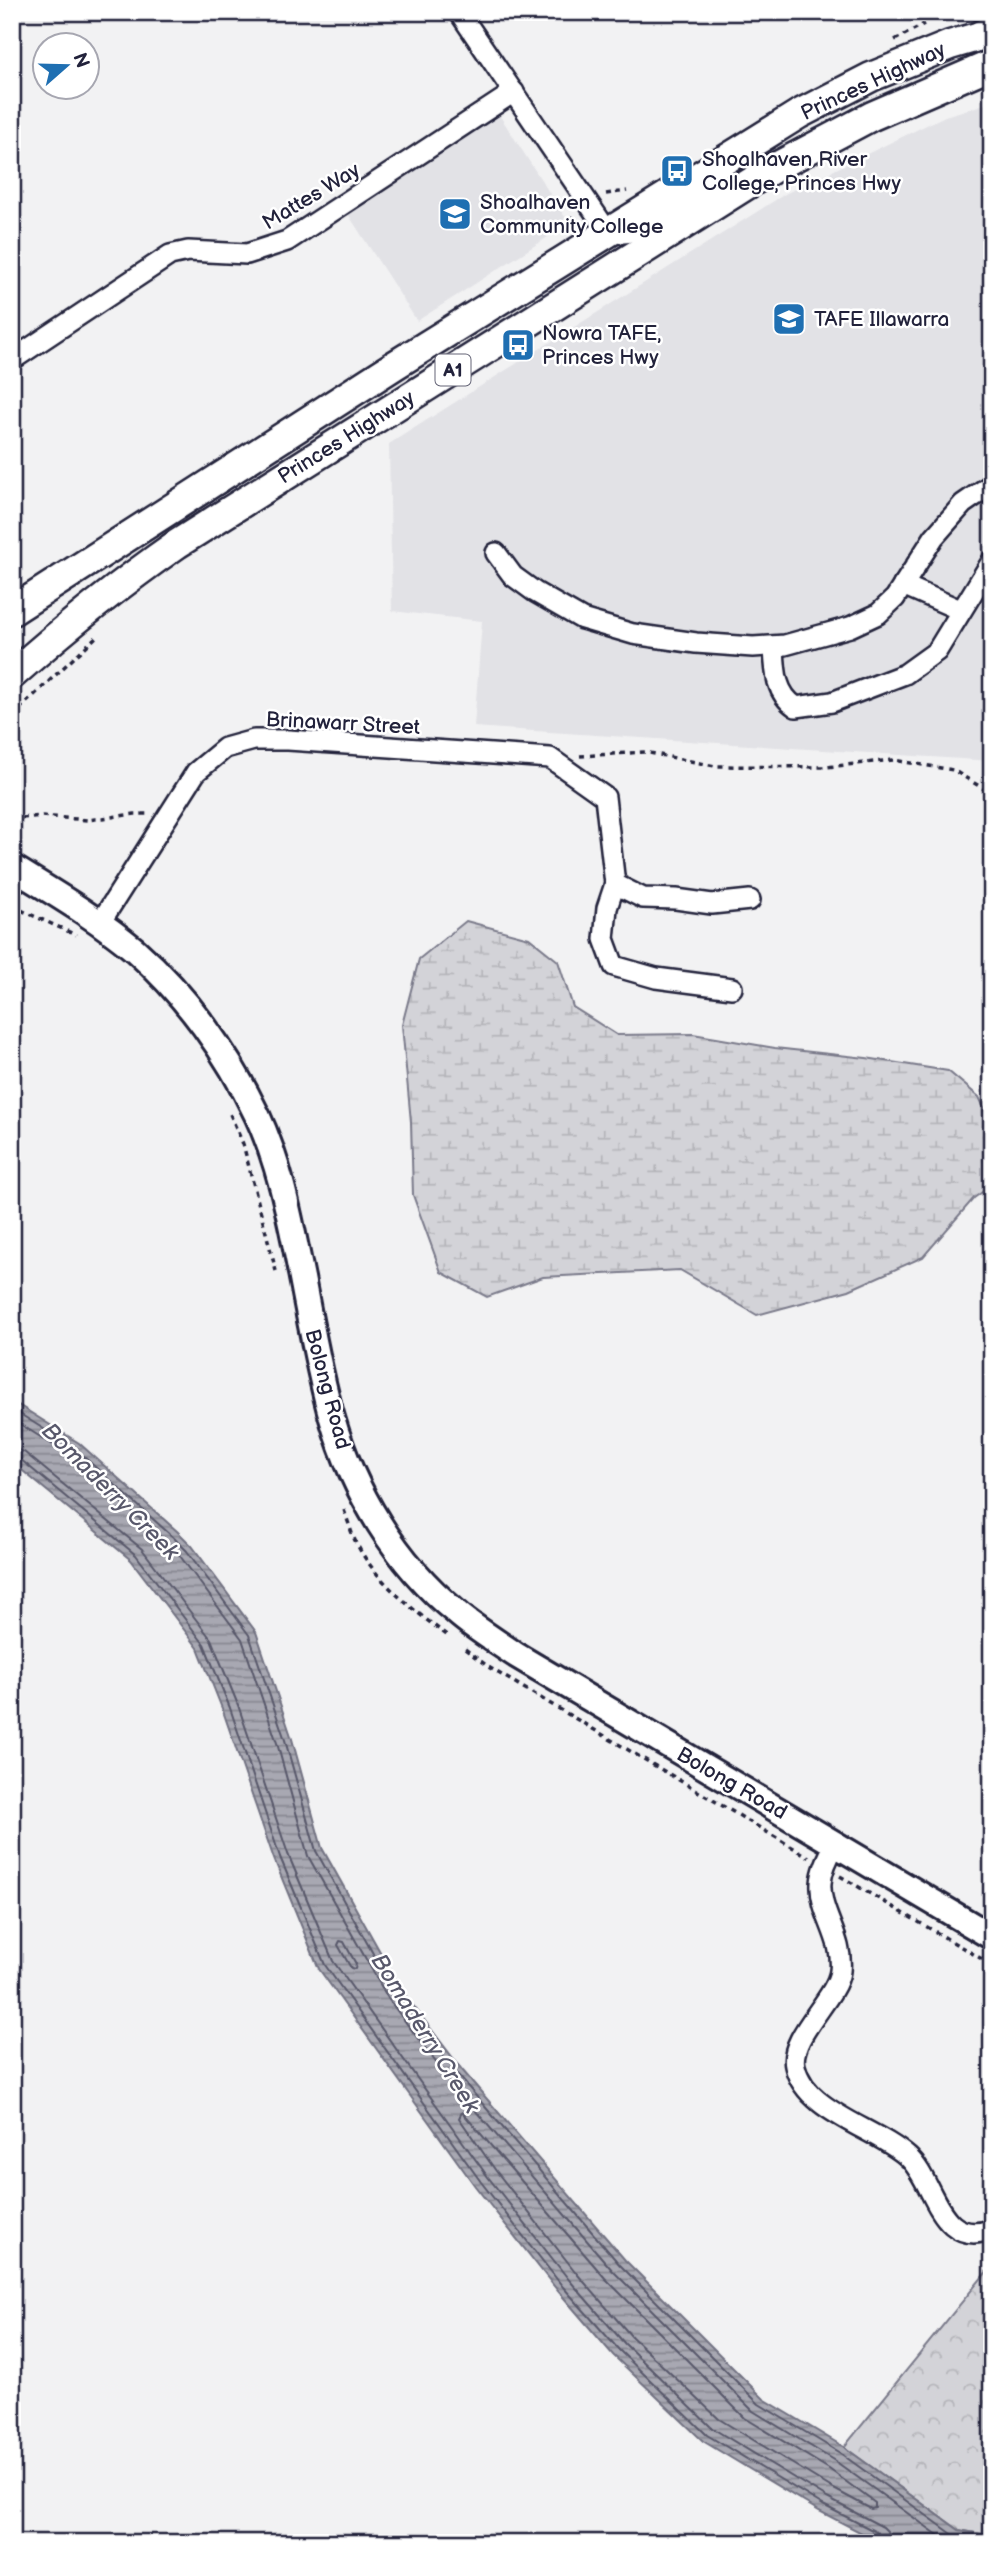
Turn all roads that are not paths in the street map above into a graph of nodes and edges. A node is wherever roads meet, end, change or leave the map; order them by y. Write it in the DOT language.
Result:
graph roads {
  1 [pos="459,12"];
  2 [pos="992,29"];
  3 [pos="992,64"];
  4 [pos="513,92"];
  5 [pos="772,169"];
  6 [pos="608,232"];
  7 [pos="12,360"];
  8 [pos="992,484"];
  9 [pos="496,553"];
  10 [pos="992,561"];
  11 [pos="903,585"];
  12 [pos="960,610"];
  13 [pos="12,611"];
  14 [pos="774,646"];
  15 [pos="12,675"];
  16 [pos="12,867"];
  17 [pos="615,884"];
  18 [pos="750,900"];
  19 [pos="93,933"];
  20 [pos="732,988"];
  21 [pos="836,1843"];
  22 [pos="992,1937"];
  23 [pos="992,2230"];
  1 -- 4 [label="street"];
  2 -- 6 [label="highway, Princes Highway / A1"];
  3 -- 5 [label="highway, Princes Highway / A1"];
  4 -- 6 [label="street"];
  4 -- 7 [label="street, Mattes Way"];
  5 -- 6 [label="street"];
  5 -- 15 [label="highway, Princes Highway / A1"];
  6 -- 13 [label="highway, Princes Highway / A1"];
  8 -- 11 [label="street"];
  9 -- 14 [label="street"];
  10 -- 12 [label="street"];
  11 -- 12 [label="street"];
  11 -- 14 [label="street"];
  12 -- 14 [label="street"];
  16 -- 19 [label="main road, Bolong Road"];
  17 -- 18 [label="street"];
  17 -- 19 [label="street, Brinawarr Street"];
  17 -- 20 [label="street"];
  19 -- 21 [label="main road, Bolong Road"];
  21 -- 22 [label="main road, Bolong Road"];
  21 -- 23 [label="street"];
}
